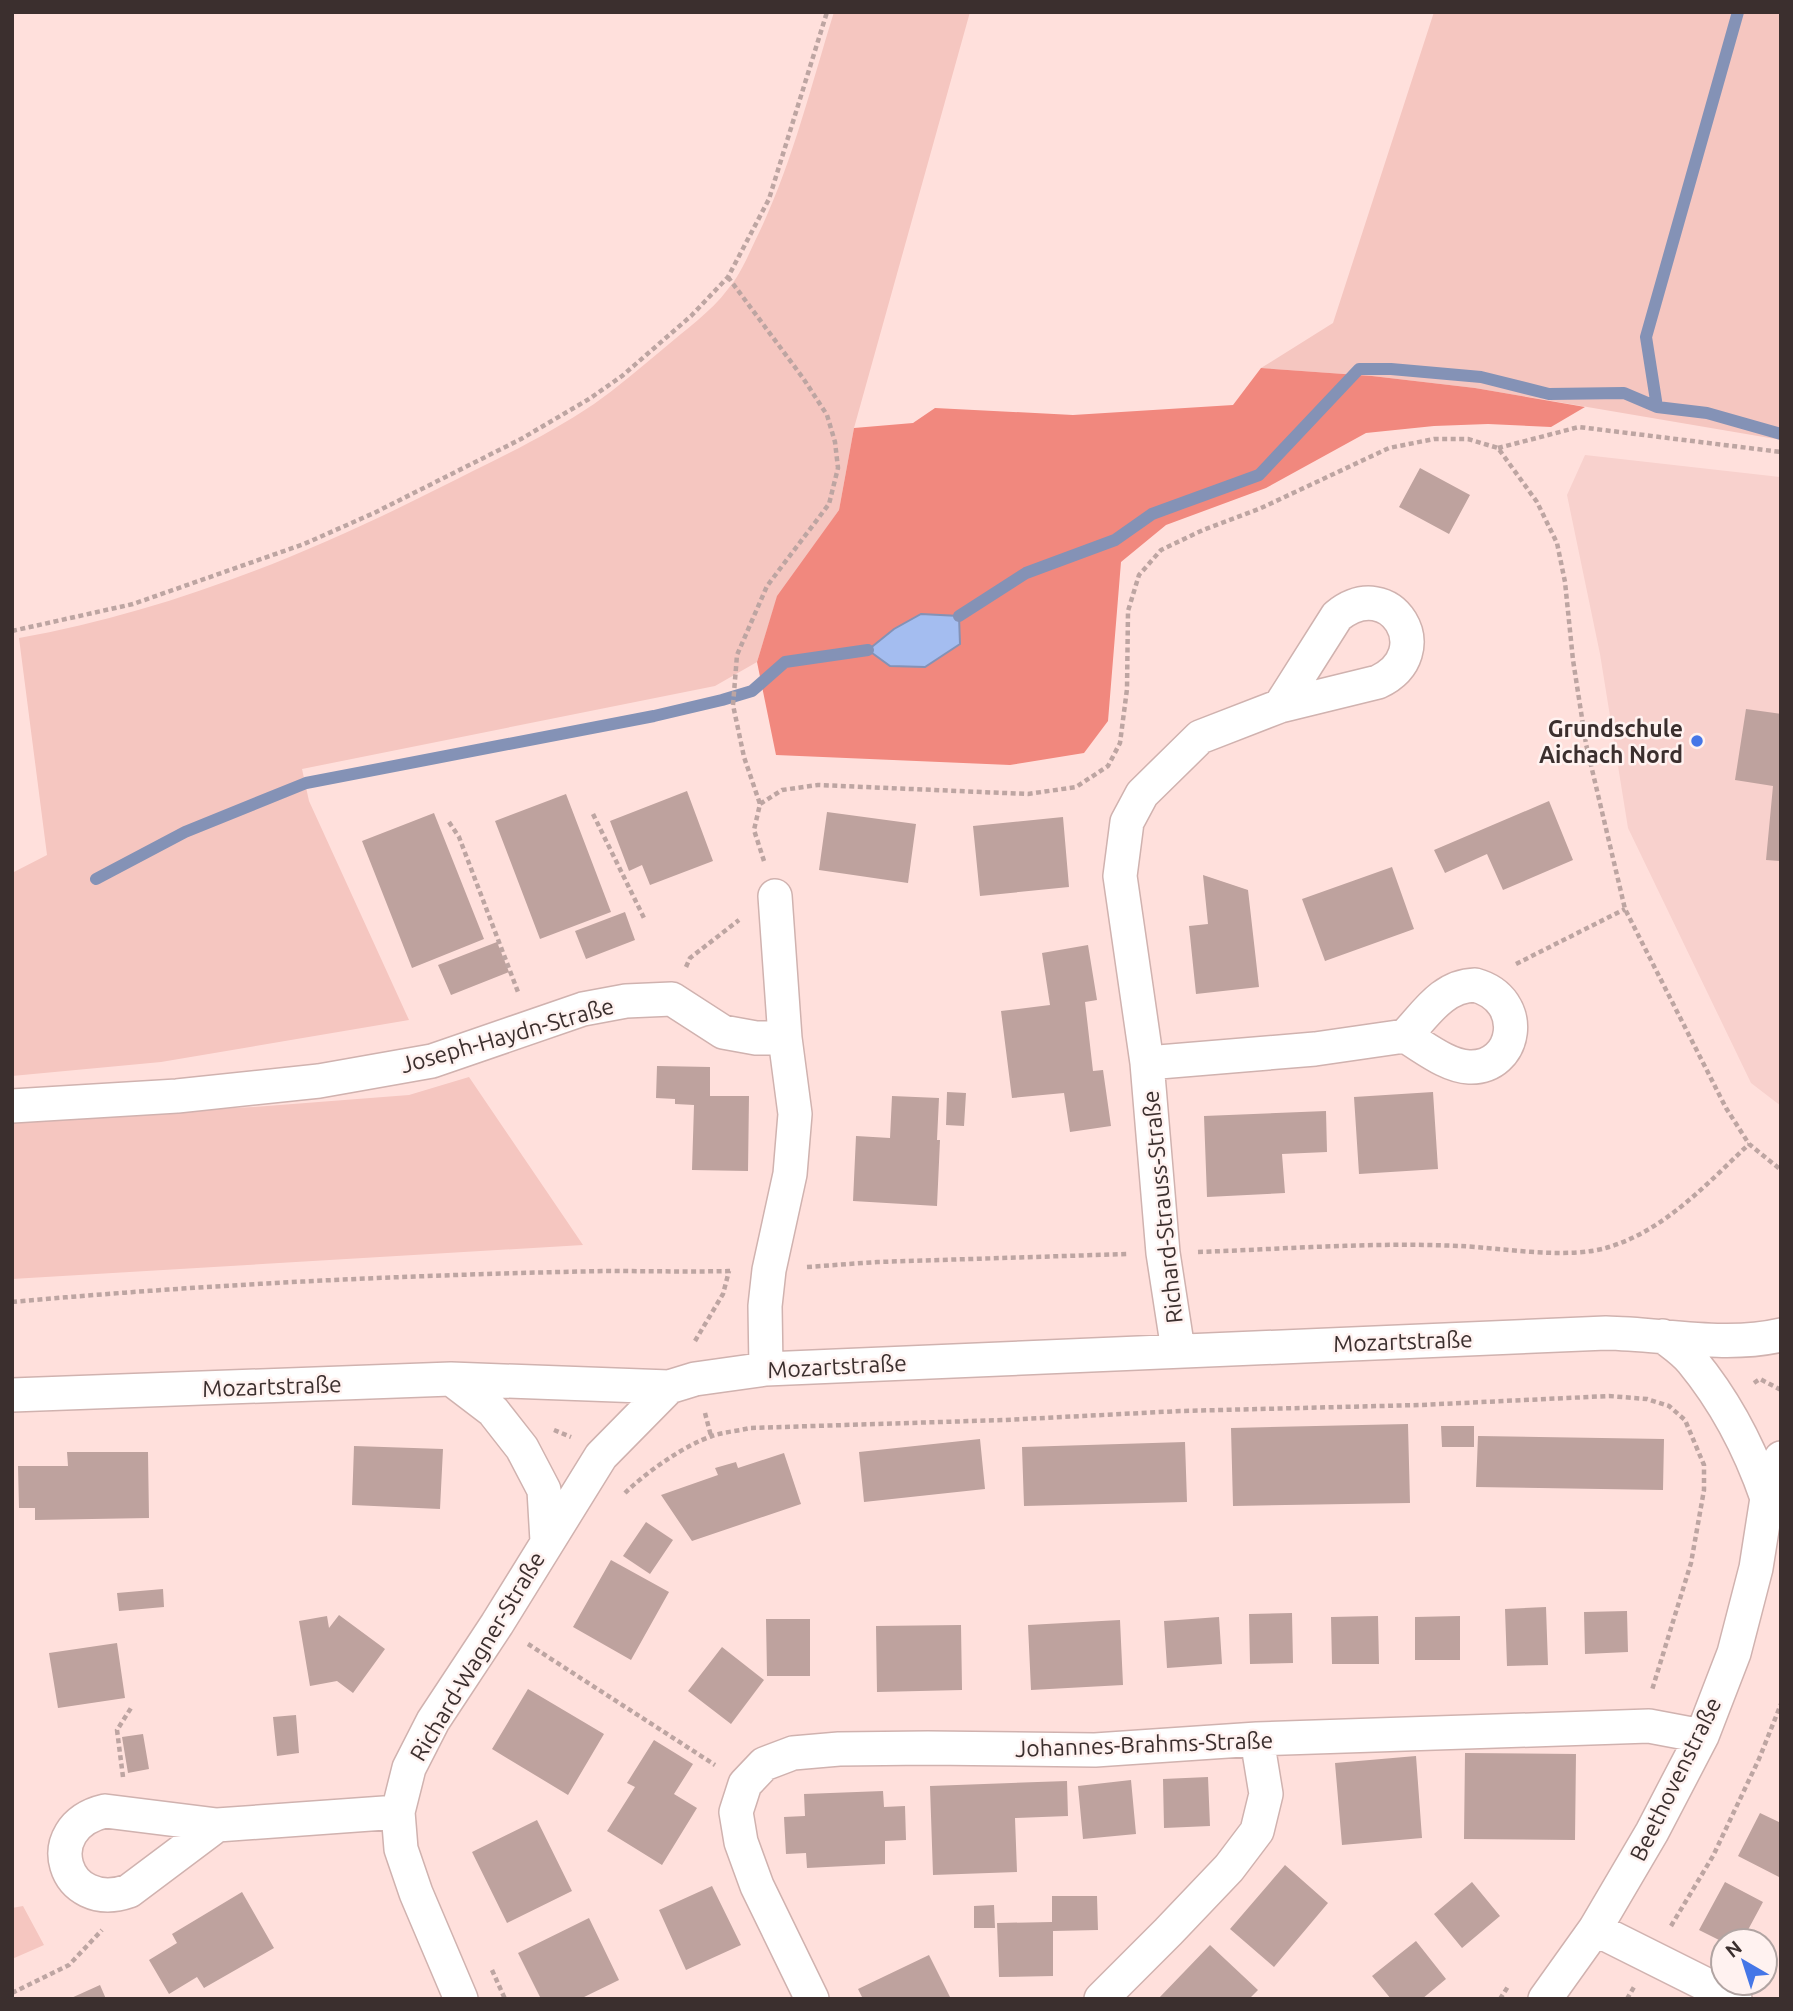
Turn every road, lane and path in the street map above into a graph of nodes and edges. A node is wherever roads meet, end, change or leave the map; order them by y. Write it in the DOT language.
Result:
graph roads {
  1 [pos="827,12"];
  2 [pos="728,277"];
  3 [pos="1498,448"];
  4 [pos="1781,452"];
  5 [pos="12,631"];
  6 [pos="1280,706"];
  7 [pos="760,804"];
  8 [pos="593,814"];
  9 [pos="449,822"];
  10 [pos="775,896"];
  11 [pos="1625,909"];
  12 [pos="644,918"];
  13 [pos="1475,985"];
  14 [pos="532,1026"];
  15 [pos="1405,1036"];
  16 [pos="785,1038"];
  17 [pos="1147,1063"];
  18 [pos="12,1106"];
  19 [pos="1749,1144"];
  20 [pos="1163,1253"];
  21 [pos="769,1270"];
  22 [pos="729,1271"];
  23 [pos="12,1301"];
  24 [pos="1781,1335"];
  25 [pos="1663,1336"];
  26 [pos="1178,1350"];
  27 [pos="766,1369"];
  28 [pos="451,1379"];
  29 [pos="682,1383"];
  30 [pos="12,1395"];
  31 [pos="1781,1458"];
  32 [pos="623,1495"];
  33 [pos="1767,1499"];
  34 [pos="547,1541"];
  35 [pos="497,1624"];
  36 [pos="535,1632"];
  37 [pos="527,1644"];
  38 [pos="520,1655"];
  39 [pos="1781,1704"];
  40 [pos="131,1708"];
  41 [pos="1649,1726"];
  42 [pos="1702,1736"];
  43 [pos="1257,1739"];
  44 [pos="123,1778"];
  45 [pos="745,1784"];
  46 [pos="398,1812"];
  47 [pos="216,1825"];
  48 [pos="129,1891"];
  49 [pos="1595,1929"];
  50 [pos="1652,1958"];
  51 [pos="488,1961"];
  52 [pos="1515,1977"];
  53 [pos="12,1993"];
  54 [pos="461,1999"];
  55 [pos="505,1999"];
  56 [pos="812,1999"];
  57 [pos="1101,1999"];
  58 [pos="1500,1999"];
  59 [pos="1545,1999"];
  60 [pos="1627,1999"];
  61 [pos="1735,1999"];
  1 -- 2 [label="path"];
  2 -- 5 [label="path"];
  2 -- 7 [label="path"];
  3 -- 4 [label="path"];
  6 -- 17 [label="street, Richard-Strauss-Straße"];
  8 -- 12 [label="path"];
  9 -- 14 [label="path"];
  10 -- 16 [label="street"];
  11 -- 13 [label="path"];
  13 -- 15 [label="street"];
  13 -- 15 [label="street"];
  14 -- 16 [label="street, Joseph-Haydn-Straße"];
  14 -- 18 [label="street, Joseph-Haydn-Straße"];
  15 -- 17 [label="street, Richard-Strauss-Straße"];
  16 -- 21 [label="street"];
  17 -- 20 [label="street, Richard-Strauss-Straße"];
  19 -- 20 [label="path"];
  20 -- 21 [label="path"];
  20 -- 26 [label="street, Richard-Strauss-Straße"];
  21 -- 22 [label="path"];
  21 -- 27 [label="street"];
  22 -- 23 [label="path"];
  22 -- 29 [label="path"];
  24 -- 25 [label="street, Mozartstraße"];
  25 -- 26 [label="street, Mozartstraße"];
  25 -- 33 [label="street"];
  26 -- 27 [label="street, Mozartstraße"];
  27 -- 29 [label="street, Mozartstraße"];
  28 -- 29 [label="street, Mozartstraße"];
  28 -- 30 [label="street, Mozartstraße"];
  28 -- 34 [label="street, Richard-Wagner-Straße"];
  29 -- 34 [label="street, Richard-Wagner-Straße"];
  31 -- 33 [label="street, Beethovenstraße"];
  32 -- 41 [label="path"];
  33 -- 42 [label="street, Beethovenstraße"];
  34 -- 35 [label="street, Richard-Wagner-Straße"];
  35 -- 37 [label="path"];
  35 -- 46 [label="street, Richard-Wagner-Straße"];
  36 -- 37 [label="path"];
  37 -- 38 [label="path"];
  37 -- 45 [label="path"];
  39 -- 50 [label="path"];
  40 -- 44 [label="path"];
  41 -- 42 [label="street, Johannes-Brahms-Straße"];
  41 -- 43 [label="street, Johannes-Brahms-Straße"];
  42 -- 49 [label="street, Beethovenstraße"];
  43 -- 45 [label="street, Johannes-Brahms-Straße"];
  43 -- 57 [label="street"];
  45 -- 56 [label="street"];
  46 -- 47 [label="street"];
  46 -- 54 [label="street, Richard-Wagner-Straße"];
  47 -- 48 [label="street"];
  47 -- 48 [label="street"];
  48 -- 53 [label="path"];
  49 -- 50 [label="street"];
  49 -- 59 [label="street, Beethovenstraße"];
  50 -- 60 [label="path"];
  50 -- 61 [label="street"];
  51 -- 55 [label="path"];
  52 -- 58 [label="path"];
}
